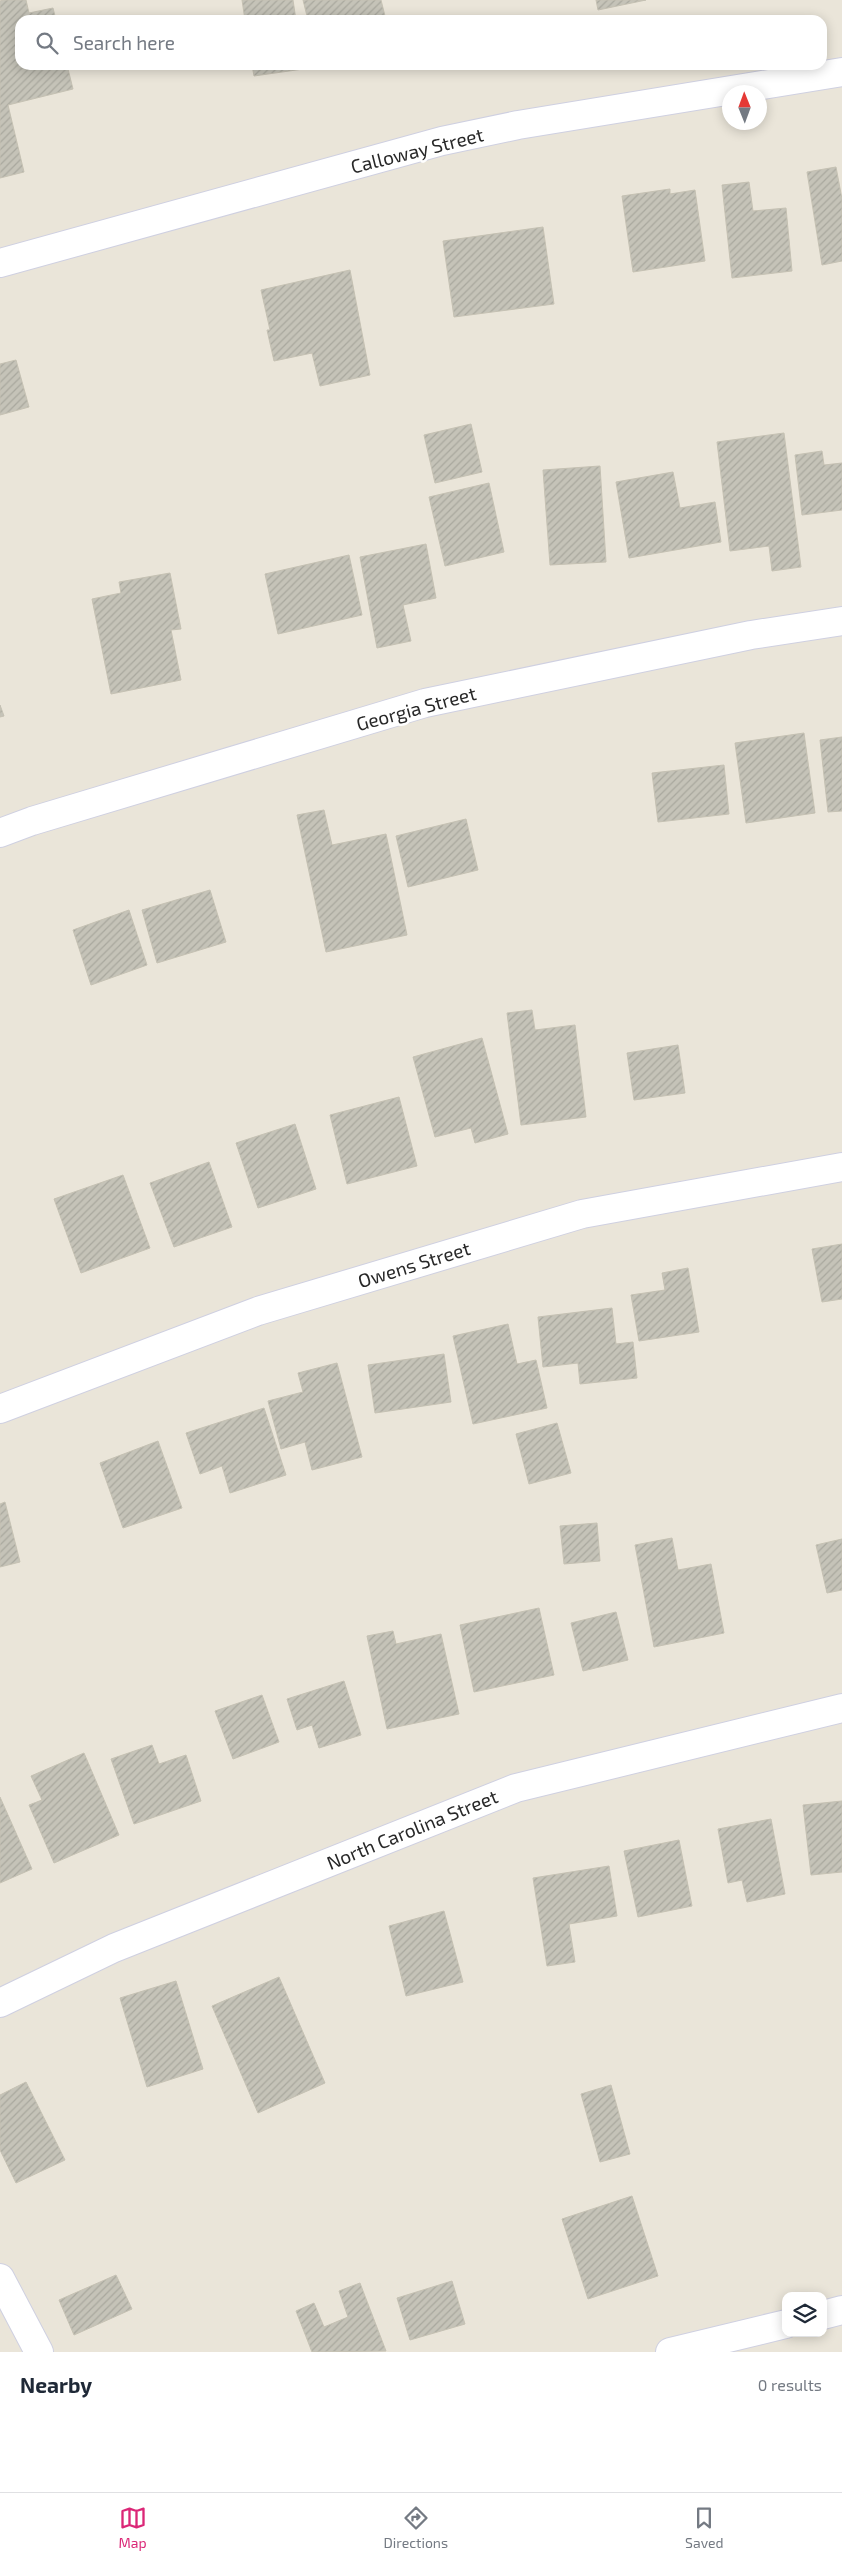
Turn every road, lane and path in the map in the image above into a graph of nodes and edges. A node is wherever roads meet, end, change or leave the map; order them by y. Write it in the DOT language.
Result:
graph roads {
  1 [pos="842,72"];
  2 [pos="0,263"];
  3 [pos="842,621"];
  4 [pos="0,833"];
  5 [pos="842,1167"];
  6 [pos="0,1409"];
  7 [pos="842,1708"];
  8 [pos="0,2003"];
  9 [pos="0,2278"];
  10 [pos="842,2310"];
  11 [pos="827,2314"];
  12 [pos="782,2325"];
  13 [pos="39,2352"];
  14 [pos="670,2352"];
  1 -- 2 [label="street, Calloway Street"];
  3 -- 4 [label="street, Georgia Street"];
  5 -- 6 [label="street, Owens Street"];
  7 -- 8 [label="street, North Carolina Street"];
  9 -- 13 [label="street"];
  10 -- 11 [label="street"];
  12 -- 14 [label="street"];
}
